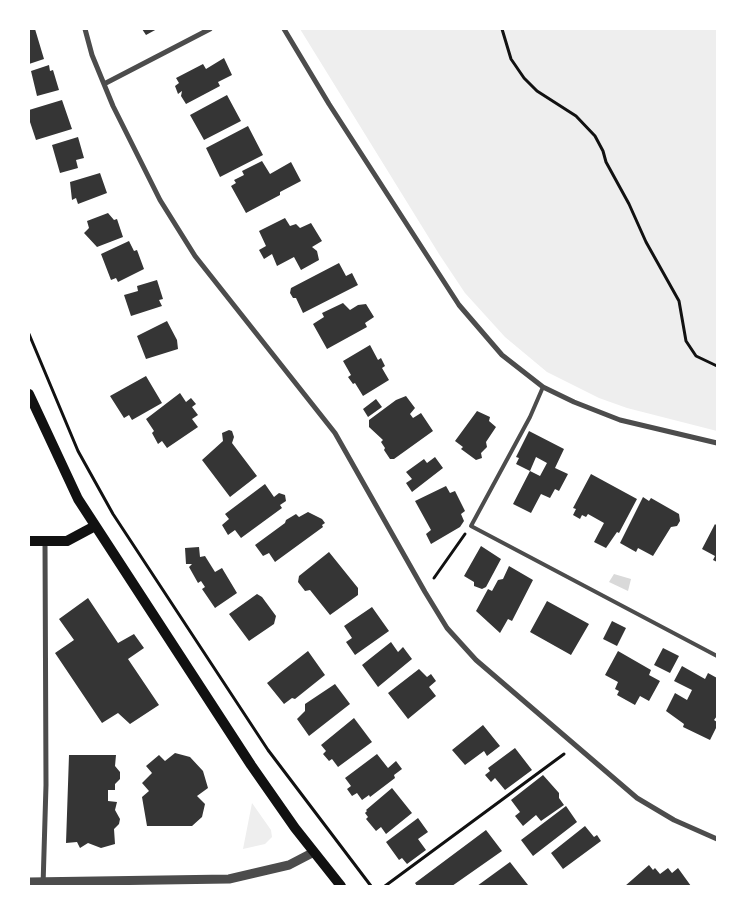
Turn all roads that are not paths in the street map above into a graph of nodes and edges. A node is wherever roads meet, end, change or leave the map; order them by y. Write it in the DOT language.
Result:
graph roads {
  1 [pos="85,29"];
  2 [pos="210,29"];
  3 [pos="284,29"];
  4 [pos="104,84"];
  5 [pos="543,387"];
  6 [pos="29,394"];
  7 [pos="717,443"];
  8 [pos="95,526"];
  9 [pos="29,541"];
  10 [pos="45,541"];
  11 [pos="717,656"];
  12 [pos="717,839"];
  13 [pos="314,852"];
  14 [pos="29,882"];
  15 [pos="230,883"];
  16 [pos="44,884"];
  17 [pos="341,886"];
  1 -- 4 [label="street"];
  2 -- 4 [label="street"];
  3 -- 5 [label="street"];
  4 -- 12 [label="street"];
  5 -- 7 [label="street"];
  5 -- 11 [label="lane"];
  6 -- 8 [label="main road"];
  8 -- 10 [label="main road"];
  8 -- 13 [label="main road"];
  9 -- 10 [label="main road"];
  10 -- 16 [label="street"];
  13 -- 15 [label="street"];
  13 -- 17 [label="main road"];
  14 -- 16 [label="street"];
  15 -- 16 [label="street"];
}
